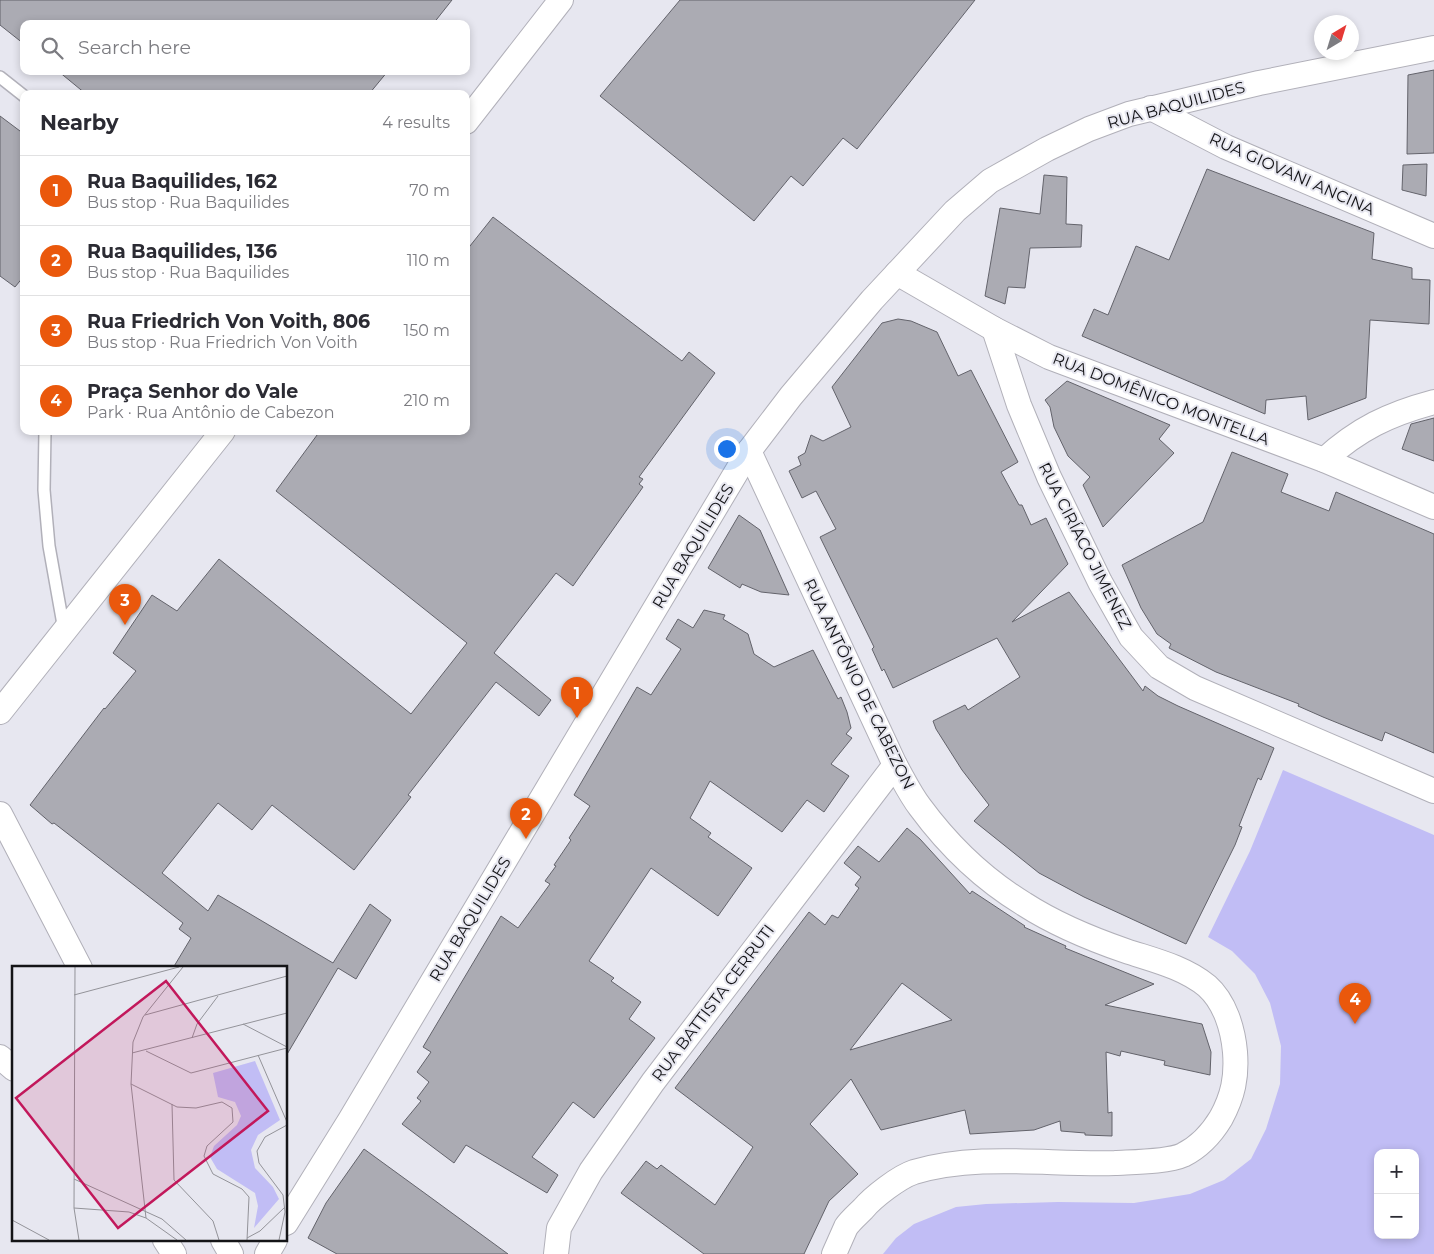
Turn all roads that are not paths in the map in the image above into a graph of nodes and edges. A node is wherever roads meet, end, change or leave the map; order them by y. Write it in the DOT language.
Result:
graph roads {
  1 [pos="562,0"];
  2 [pos="1434,48"];
  3 [pos="0,77"];
  4 [pos="20,93"];
  5 [pos="1152,108"];
  6 [pos="470,117"];
  7 [pos="1434,236"];
  8 [pos="897,273"];
  9 [pos="994,329"];
  10 [pos="1434,402"];
  11 [pos="45,435"];
  12 [pos="220,435"];
  13 [pos="749,451"];
  14 [pos="1324,460"];
  15 [pos="1434,507"];
  16 [pos="65,632"];
  17 [pos="0,712"];
  18 [pos="895,766"];
  19 [pos="1434,792"];
  20 [pos="0,814"];
  21 [pos="79,966"];
  22 [pos="0,1056"];
  23 [pos="12,1067"];
  24 [pos="288,1220"];
  25 [pos="166,1242"];
  26 [pos="225,1242"];
  27 [pos="275,1242"];
  28 [pos="174,1254"];
  29 [pos="231,1254"];
  30 [pos="267,1254"];
  31 [pos="556,1254"];
  32 [pos="834,1254"];
  1 -- 6 [label="street"];
  2 -- 5 [label="street, RUA BAQUILIDES"];
  3 -- 4 [label="lane"];
  5 -- 7 [label="street, RUA GIOVANI ANCINA"];
  5 -- 8 [label="street, RUA BAQUILIDES"];
  8 -- 9 [label="street, RUA DOMÊNICO MONTELLA"];
  8 -- 13 [label="street, RUA BAQUILIDES"];
  9 -- 14 [label="street, RUA DOMÊNICO MONTELLA"];
  9 -- 19 [label="street, RUA CIRÍACO JIMENEZ"];
  10 -- 14 [label="street"];
  11 -- 16 [label="lane"];
  12 -- 16 [label="street"];
  13 -- 18 [label="street, RUA ANTÔNIO DE CABEZON"];
  13 -- 24 [label="street, RUA BAQUILIDES"];
  14 -- 15 [label="street, RUA DOMÊNICO MONTELLA"];
  16 -- 17 [label="street"];
  18 -- 31 [label="street, RUA BATTISTA CERRUTI"];
  18 -- 32 [label="street, RUA ANTÔNIO DE CABEZON"];
  20 -- 21 [label="street"];
  22 -- 23 [label="street"];
  25 -- 28 [label="street"];
  26 -- 29 [label="street"];
  27 -- 30 [label="street"];
}
